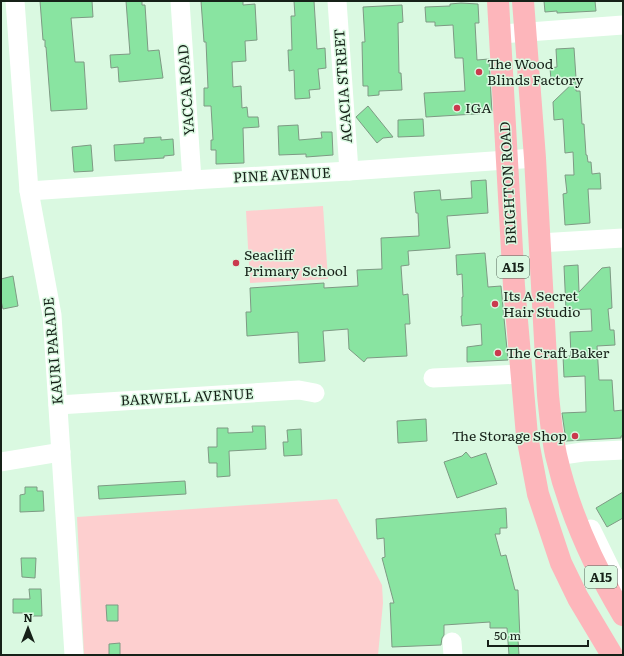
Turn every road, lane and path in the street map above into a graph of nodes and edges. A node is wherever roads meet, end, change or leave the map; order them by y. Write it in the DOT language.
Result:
graph roads {
  1 [pos="15,1"];
  2 [pos="180,1"];
  3 [pos="337,1"];
  4 [pos="498,1"];
  5 [pos="523,1"];
  6 [pos="623,26"];
  7 [pos="525,32"];
  8 [pos="500,34"];
  9 [pos="535,158"];
  10 [pos="507,159"];
  11 [pos="348,171"];
  12 [pos="192,180"];
  13 [pos="29,191"];
  14 [pos="623,238"];
  15 [pos="539,243"];
  16 [pos="522,374"];
  17 [pos="433,378"];
  18 [pos="315,393"];
  19 [pos="58,405"];
  20 [pos="623,450"];
  21 [pos="61,452"];
  22 [pos="556,456"];
  23 [pos="1,462"];
  24 [pos="591,529"];
  25 [pos="623,590"];
  26 [pos="623,614"];
  27 [pos="74,655"];
  28 [pos="612,655"];
  1 -- 13 [label="street, KAURI PARADE"];
  2 -- 12 [label="street, YACCA ROAD"];
  3 -- 11 [label="street, ACACIA STREET"];
  4 -- 8 [label="main road, BRIGHTON ROAD / A15"];
  5 -- 7 [label="main road, BRIGHTON ROAD / A15"];
  6 -- 7 [label="street"];
  7 -- 8 [label="street"];
  7 -- 9 [label="main road, BRIGHTON ROAD / A15"];
  8 -- 10 [label="main road, BRIGHTON ROAD / A15"];
  9 -- 10 [label="street, PINE AVENUE"];
  9 -- 15 [label="main road, BRIGHTON ROAD / A15"];
  10 -- 11 [label="street, PINE AVENUE"];
  10 -- 16 [label="main road, BRIGHTON ROAD / A15"];
  11 -- 12 [label="street, PINE AVENUE"];
  12 -- 13 [label="street, PINE AVENUE"];
  13 -- 19 [label="street, KAURI PARADE"];
  14 -- 15 [label="street"];
  15 -- 22 [label="main road, BRIGHTON ROAD / A15"];
  16 -- 17 [label="street"];
  16 -- 28 [label="main road, BRIGHTON ROAD / A15"];
  18 -- 19 [label="street, BARWELL AVENUE"];
  19 -- 21 [label="street, KAURI PARADE"];
  20 -- 22 [label="street"];
  21 -- 23 [label="street"];
  21 -- 27 [label="street, KAURI PARADE"];
  22 -- 26 [label="main road, A15"];
  24 -- 25 [label="street"];
}
